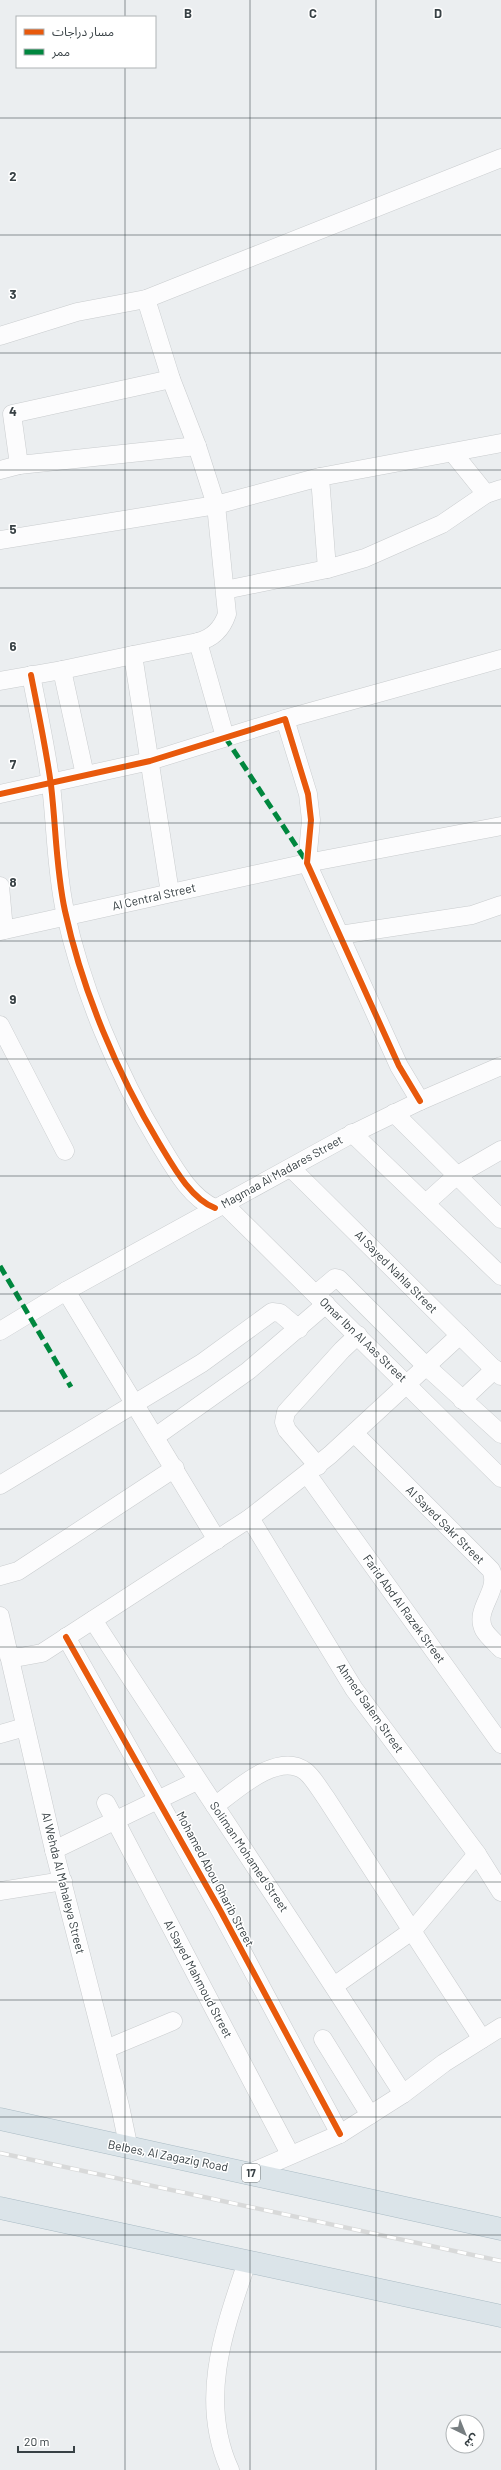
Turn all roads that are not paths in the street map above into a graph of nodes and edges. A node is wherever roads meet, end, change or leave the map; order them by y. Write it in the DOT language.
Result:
graph roads {
  1 [pos="501,158"];
  2 [pos="146,299"];
  3 [pos="0,336"];
  4 [pos="171,379"];
  5 [pos="6,415"];
  6 [pos="501,443"];
  7 [pos="197,446"];
  8 [pos="453,453"];
  9 [pos="19,465"];
  10 [pos="0,470"];
  11 [pos="320,477"];
  12 [pos="493,491"];
  13 [pos="216,505"];
  14 [pos="0,540"];
  15 [pos="327,569"];
  16 [pos="225,590"];
  17 [pos="198,642"];
  18 [pos="133,655"];
  19 [pos="501,659"];
  20 [pos="62,670"];
  21 [pos="31,675"];
  22 [pos="0,681"];
  23 [pos="285,719"];
  24 [pos="225,737"];
  25 [pos="150,761"];
  26 [pos="85,775"];
  27 [pos="50,784"];
  28 [pos="0,794"];
  29 [pos="501,826"];
  30 [pos="307,863"];
  31 [pos="0,886"];
  32 [pos="170,893"];
  33 [pos="501,905"];
  34 [pos="66,916"];
  35 [pos="2,931"];
  36 [pos="340,935"];
  37 [pos="0,1025"];
  38 [pos="501,1066"];
  39 [pos="420,1100"];
  40 [pos="394,1113"];
  41 [pos="352,1133"];
  42 [pos="501,1150"];
  43 [pos="65,1151"];
  44 [pos="291,1168"];
  45 [pos="456,1176"];
  46 [pos="426,1203"];
  47 [pos="220,1206"];
  48 [pos="501,1219"];
  49 [pos="501,1276"];
  50 [pos="66,1291"];
  51 [pos="321,1299"];
  52 [pos="299,1329"];
  53 [pos="0,1331"];
  54 [pos="358,1335"];
  55 [pos="460,1335"];
  56 [pos="426,1366"];
  57 [pos="498,1372"];
  58 [pos="407,1383"];
  59 [pos="462,1400"];
  60 [pos="135,1404"];
  61 [pos="354,1433"];
  62 [pos="501,1434"];
  63 [pos="155,1437"];
  64 [pos="175,1468"];
  65 [pos="313,1470"];
  66 [pos="501,1478"];
  67 [pos="0,1485"];
  68 [pos="250,1518"];
  69 [pos="217,1540"];
  70 [pos="0,1576"];
  71 [pos="497,1577"];
  72 [pos="0,1616"];
  73 [pos="93,1620"];
  74 [pos="66,1637"];
  75 [pos="501,1649"];
  76 [pos="9,1656"];
  77 [pos="25,1727"];
  78 [pos="0,1734"];
  79 [pos="501,1744"];
  80 [pos="197,1781"];
  81 [pos="159,1799"];
  82 [pos="106,1802"];
  83 [pos="215,1806"];
  84 [pos="116,1820"];
  85 [pos="54,1850"];
  86 [pos="477,1854"];
  87 [pos="63,1881"];
  88 [pos="0,1891"];
  89 [pos="501,1892"];
  90 [pos="413,1930"];
  91 [pos="334,1986"];
  92 [pos="173,2021"];
  93 [pos="501,2027"];
  94 [pos="323,2039"];
  95 [pos="482,2039"];
  96 [pos="106,2049"];
  97 [pos="403,2094"];
  98 [pos="370,2115"];
  99 [pos="0,2119"];
  100 [pos="340,2134"];
  101 [pos="129,2149"];
  102 [pos="290,2154"];
  103 [pos="250,2173"];
  104 [pos="0,2208"];
  105 [pos="501,2229"];
  106 [pos="246,2262"];
  107 [pos="501,2316"];
  108 [pos="230,2470"];
  1 -- 2 [label="street"];
  2 -- 3 [label="street"];
  2 -- 4 [label="street"];
  4 -- 5 [label="street"];
  4 -- 7 [label="street"];
  5 -- 9 [label="street"];
  6 -- 8 [label="street"];
  7 -- 9 [label="street"];
  7 -- 13 [label="street"];
  8 -- 11 [label="street"];
  8 -- 12 [label="street"];
  9 -- 10 [label="street"];
  11 -- 13 [label="street"];
  11 -- 15 [label="street"];
  12 -- 15 [label="street"];
  13 -- 14 [label="street"];
  13 -- 16 [label="street"];
  15 -- 16 [label="street"];
  16 -- 17 [label="street"];
  17 -- 18 [label="street"];
  17 -- 24 [label="street"];
  18 -- 20 [label="street"];
  18 -- 25 [label="street"];
  19 -- 23 [label="street"];
  20 -- 21 [label="street"];
  20 -- 26 [label="street"];
  21 -- 22 [label="street"];
  21 -- 27 [label="street, Omar Ibn Al Aas Street"];
  23 -- 24 [label="street"];
  23 -- 30 [label="street"];
  24 -- 25 [label="street"];
  25 -- 26 [label="street"];
  25 -- 32 [label="street"];
  26 -- 27 [label="street"];
  27 -- 28 [label="street"];
  27 -- 34 [label="street, Omar Ibn Al Aas Street"];
  29 -- 30 [label="street, Al Central Street"];
  30 -- 32 [label="street, Al Central Street"];
  30 -- 36 [label="street"];
  31 -- 35 [label="street"];
  32 -- 34 [label="street, Al Central Street"];
  33 -- 36 [label="street"];
  34 -- 35 [label="street, Al Central Street"];
  34 -- 47 [label="street, Omar Ibn Al Aas Street"];
  36 -- 39 [label="street"];
  37 -- 43 [label="street"];
  38 -- 39 [label="street, Magmaa Al Madares Street"];
  39 -- 40 [label="street, Magmaa Al Madares Street"];
  40 -- 41 [label="street, Magmaa Al Madares Street"];
  40 -- 45 [label="street"];
  41 -- 44 [label="street, Magmaa Al Madares Street"];
  41 -- 46 [label="street"];
  42 -- 45 [label="street"];
  44 -- 47 [label="street, Magmaa Al Madares Street"];
  44 -- 55 [label="street, Al Sayed Nahla Street"];
  45 -- 46 [label="street"];
  45 -- 48 [label="street"];
  46 -- 49 [label="street"];
  47 -- 50 [label="street, Magmaa Al Madares Street"];
  47 -- 51 [label="street, Omar Ibn Al Aas Street"];
  50 -- 53 [label="street, Magmaa Al Madares Street"];
  50 -- 60 [label="street"];
  51 -- 52 [label="street"];
  51 -- 54 [label="street, Omar Ibn Al Aas Street"];
  51 -- 56 [label="street"];
  52 -- 60 [label="street"];
  52 -- 63 [label="street"];
  54 -- 58 [label="street, Omar Ibn Al Aas Street"];
  54 -- 65 [label="street, Farid Abd Al Razek Street"];
  55 -- 56 [label="street"];
  55 -- 57 [label="street, Al Sayed Nahla Street"];
  56 -- 58 [label="street"];
  56 -- 59 [label="street"];
  57 -- 59 [label="street"];
  58 -- 61 [label="street"];
  58 -- 66 [label="street, Omar Ibn Al Aas Street"];
  59 -- 62 [label="street"];
  60 -- 63 [label="street"];
  60 -- 67 [label="street"];
  61 -- 65 [label="street"];
  61 -- 71 [label="street, Al Sayed Sakr Street"];
  63 -- 64 [label="street"];
  64 -- 69 [label="street"];
  64 -- 70 [label="street"];
  65 -- 68 [label="street"];
  65 -- 79 [label="street, Farid Abd Al Razek Street"];
  68 -- 69 [label="street"];
  68 -- 86 [label="street, Ahmed Salem Street"];
  69 -- 73 [label="street"];
  71 -- 75 [label="street, Al Sayed Sakr Street"];
  72 -- 76 [label="street, Al Wehda Al Mahaleya Street"];
  73 -- 74 [label="street"];
  73 -- 80 [label="street, Soliman Mohamed Street"];
  74 -- 76 [label="street"];
  74 -- 81 [label="street, Mohamed Abou Gharib Street"];
  76 -- 77 [label="street, Al Wehda Al Mahaleya Street"];
  77 -- 78 [label="street"];
  77 -- 85 [label="street, Al Wehda Al Mahaleya Street"];
  80 -- 81 [label="street"];
  80 -- 83 [label="street, Soliman Mohamed Street"];
  81 -- 84 [label="street"];
  81 -- 100 [label="street, Mohamed Abou Gharib Street"];
  82 -- 84 [label="street, Al Sayed Mahmoud Street"];
  83 -- 90 [label="street"];
  83 -- 91 [label="street, Soliman Mohamed Street"];
  84 -- 85 [label="street"];
  84 -- 102 [label="street, Al Sayed Mahmoud Street"];
  85 -- 87 [label="street, Al Wehda Al Mahaleya Street"];
  86 -- 89 [label="street, Ahmed Salem Street"];
  86 -- 90 [label="street"];
  87 -- 88 [label="street"];
  87 -- 96 [label="street, Al Wehda Al Mahaleya Street"];
  90 -- 91 [label="street"];
  90 -- 95 [label="street"];
  91 -- 97 [label="street, Soliman Mohamed Street"];
  92 -- 96 [label="street"];
  93 -- 95 [label="street"];
  94 -- 98 [label="street"];
  95 -- 97 [label="street"];
  96 -- 101 [label="street, Al Wehda Al Mahaleya Street"];
  97 -- 98 [label="street"];
  98 -- 100 [label="street"];
  99 -- 101 [label="highway, Belbes, Al Zagazig Road / 17"];
  100 -- 102 [label="street"];
  101 -- 103 [label="highway, Belbes, Al Zagazig Road / 17"];
  102 -- 103 [label="street"];
  103 -- 105 [label="highway, Belbes, Al Zagazig Road / 17"];
  104 -- 106 [label="highway"];
  106 -- 107 [label="highway"];
  106 -- 108 [label="street"];
}
